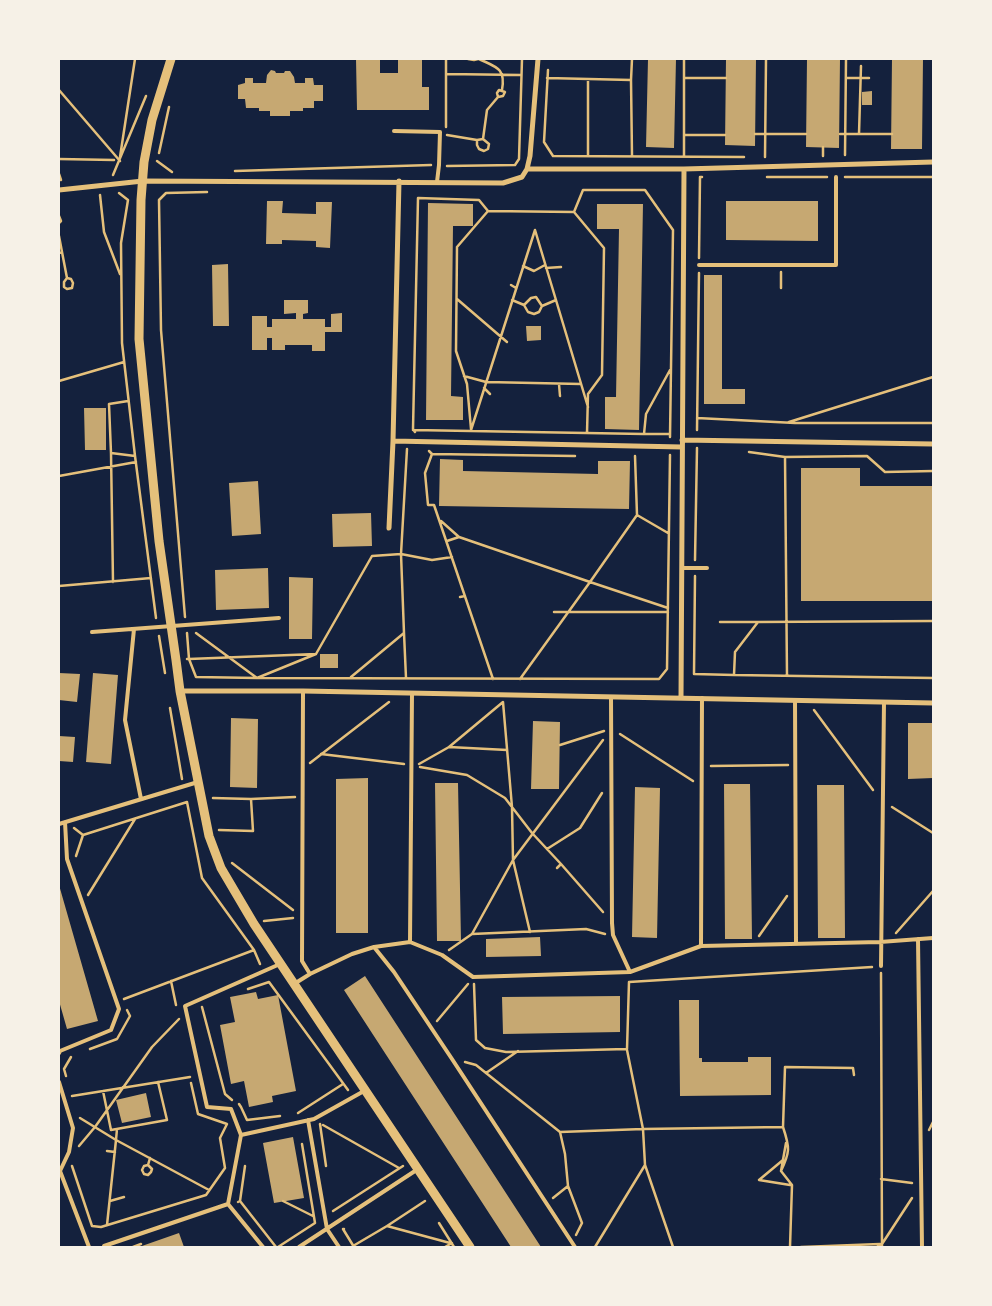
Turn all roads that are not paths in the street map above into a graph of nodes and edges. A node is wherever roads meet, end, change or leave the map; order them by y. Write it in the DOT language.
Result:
graph roads {
  1 [pos="171,59"];
  2 [pos="538,59"];
  3 [pos="394,131"];
  4 [pos="933,162"];
  5 [pos="527,169"];
  6 [pos="684,169"];
  7 [pos="836,177"];
  8 [pos="143,181"];
  9 [pos="399,181"];
  10 [pos="437,182"];
  11 [pos="59,190"];
  12 [pos="699,265"];
  13 [pos="682,440"];
  14 [pos="393,441"];
  15 [pos="933,444"];
  16 [pos="682,447"];
  17 [pos="389,528"];
  18 [pos="682,568"];
  19 [pos="707,568"];
  20 [pos="278,618"];
  21 [pos="171,626"];
  22 [pos="134,629"];
  23 [pos="92,632"];
  24 [pos="180,691"];
  25 [pos="302,691"];
  26 [pos="412,693"];
  27 [pos="611,696"];
  28 [pos="681,698"];
  29 [pos="702,698"];
  30 [pos="795,700"];
  31 [pos="884,702"];
  32 [pos="933,703"];
  33 [pos="198,782"];
  34 [pos="141,799"];
  35 [pos="65,822"];
  36 [pos="59,824"];
  37 [pos="933,938"];
  38 [pos="918,939"];
  39 [pos="410,942"];
  40 [pos="880,942"];
  41 [pos="796,944"];
  42 [pos="701,946"];
  43 [pos="374,947"];
  44 [pos="280,964"];
  45 [pos="881,966"];
  46 [pos="630,972"];
  47 [pos="310,974"];
  48 [pos="294,984"];
  49 [pos="59,1053"];
  50 [pos="59,1082"];
  51 [pos="366,1090"];
  52 [pos="308,1120"];
  53 [pos="241,1135"];
  54 [pos="418,1169"];
  55 [pos="228,1204"];
  56 [pos="327,1229"];
  57 [pos="573,1245"];
  58 [pos="89,1247"];
  59 [pos="104,1247"];
  60 [pos="263,1247"];
  61 [pos="299,1247"];
  62 [pos="339,1247"];
  63 [pos="470,1247"];
  64 [pos="922,1247"];
  1 -- 8 [label="street"];
  2 -- 5 [label="street"];
  3 -- 10 [label="lane"];
  4 -- 6 [label="street"];
  5 -- 6 [label="street"];
  5 -- 10 [label="street"];
  6 -- 13 [label="street"];
  7 -- 12 [label="lane"];
  8 -- 9 [label="street"];
  8 -- 11 [label="street"];
  8 -- 21 [label="street"];
  9 -- 10 [label="street"];
  9 -- 14 [label="street"];
  13 -- 15 [label="street"];
  13 -- 16 [label="street"];
  14 -- 16 [label="street"];
  14 -- 17 [label="street"];
  16 -- 18 [label="street"];
  18 -- 19 [label="lane"];
  18 -- 28 [label="street"];
  20 -- 21 [label="lane"];
  21 -- 22 [label="lane"];
  21 -- 24 [label="street"];
  22 -- 23 [label="lane"];
  22 -- 34 [label="lane"];
  24 -- 25 [label="street"];
  24 -- 33 [label="street"];
  25 -- 26 [label="street"];
  25 -- 47 [label="lane"];
  26 -- 27 [label="street"];
  26 -- 39 [label="lane"];
  27 -- 28 [label="street"];
  27 -- 46 [label="lane"];
  28 -- 29 [label="street"];
  29 -- 30 [label="street"];
  29 -- 42 [label="lane"];
  30 -- 31 [label="street"];
  30 -- 41 [label="lane"];
  31 -- 32 [label="street"];
  31 -- 40 [label="lane"];
  33 -- 34 [label="lane"];
  33 -- 44 [label="street"];
  34 -- 35 [label="lane"];
  35 -- 36 [label="lane"];
  35 -- 49 [label="lane"];
  37 -- 38 [label="lane"];
  38 -- 40 [label="lane"];
  38 -- 64 [label="lane"];
  39 -- 43 [label="lane"];
  39 -- 46 [label="lane"];
  40 -- 41 [label="lane"];
  40 -- 45 [label="lane"];
  41 -- 42 [label="lane"];
  42 -- 46 [label="lane"];
  43 -- 47 [label="lane"];
  43 -- 57 [label="lane"];
  44 -- 48 [label="street"];
  44 -- 53 [label="lane"];
  47 -- 48 [label="lane"];
  48 -- 51 [label="street"];
  50 -- 58 [label="lane"];
  51 -- 52 [label="lane"];
  51 -- 54 [label="street"];
  52 -- 53 [label="lane"];
  52 -- 56 [label="lane"];
  53 -- 55 [label="lane"];
  54 -- 56 [label="lane"];
  54 -- 63 [label="street"];
  55 -- 59 [label="lane"];
  55 -- 60 [label="lane"];
  56 -- 61 [label="lane"];
  56 -- 62 [label="lane"];
}
